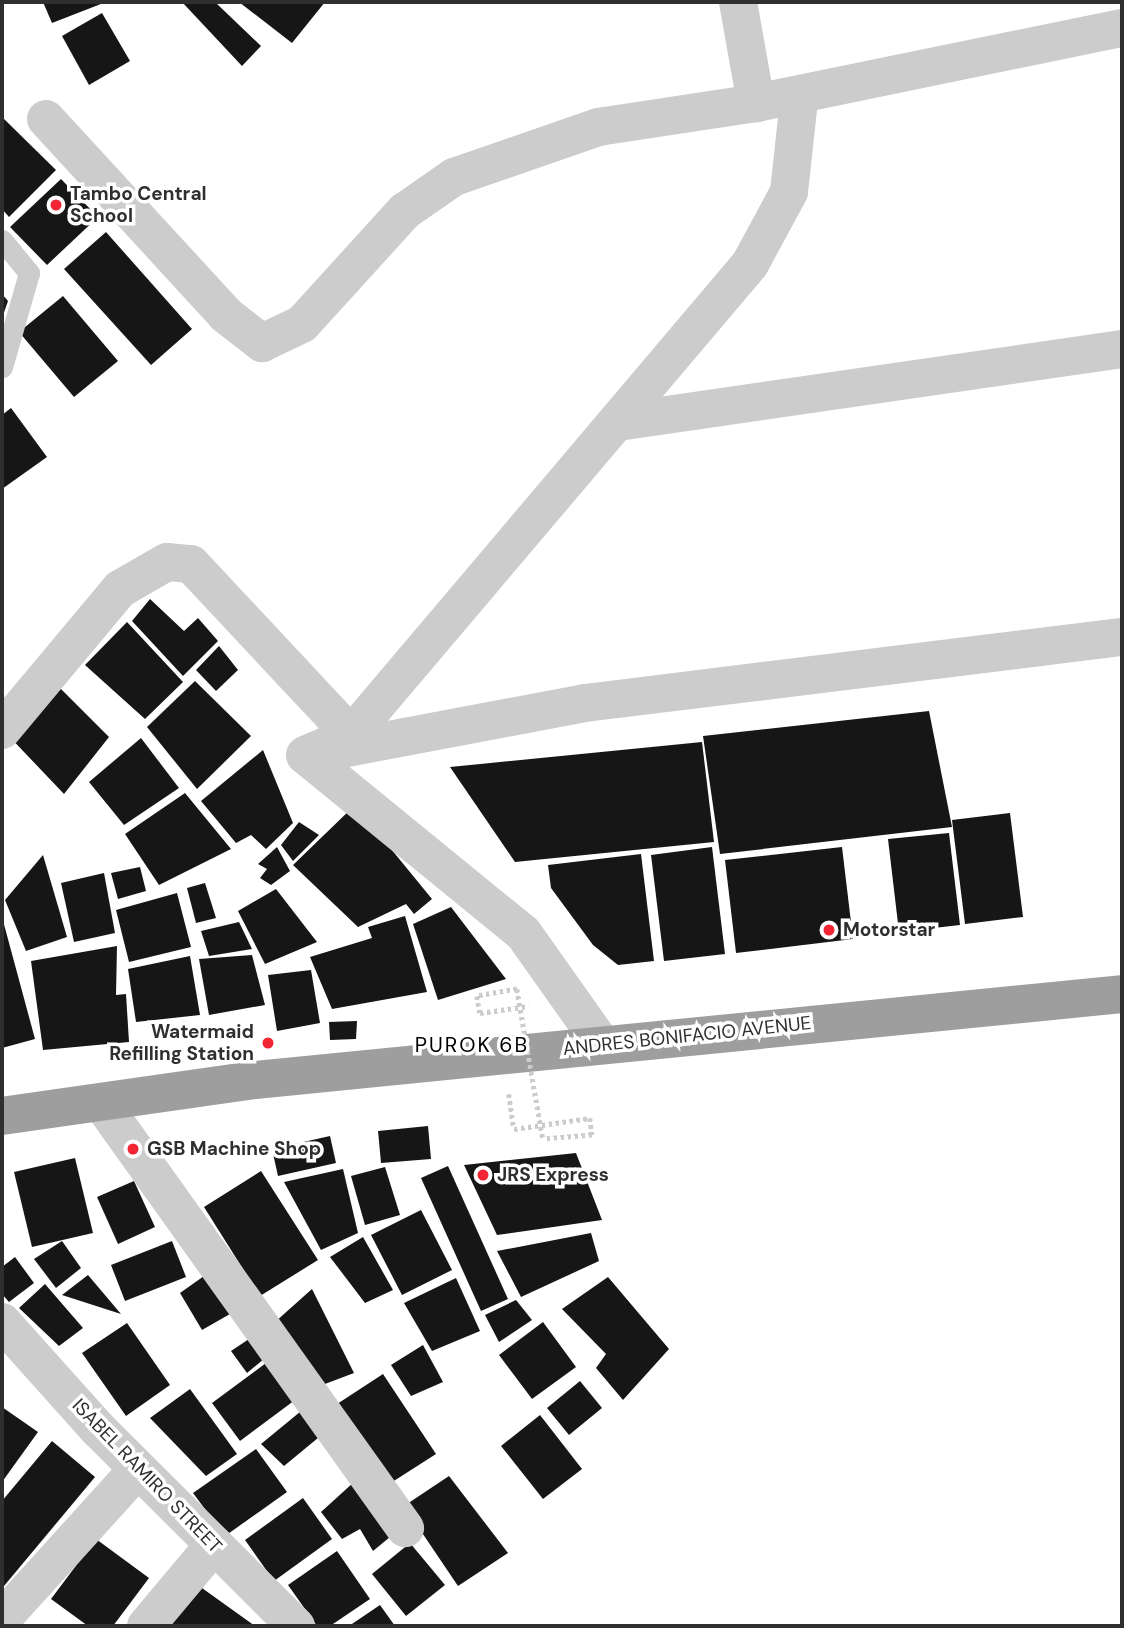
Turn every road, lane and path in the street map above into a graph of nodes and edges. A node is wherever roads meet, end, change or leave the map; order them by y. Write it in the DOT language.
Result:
graph roads {
  1 [pos="738,2"];
  2 [pos="1122,28"];
  3 [pos="799,100"];
  4 [pos="756,103"];
  5 [pos="46,119"];
  6 [pos="2,240"];
  7 [pos="1122,349"];
  8 [pos="2,367"];
  9 [pos="618,422"];
  10 [pos="1122,638"];
  11 [pos="2,730"];
  12 [pos="351,735"];
  13 [pos="305,755"];
  14 [pos="1122,993"];
  15 [pos="480,1013"];
  16 [pos="601,1043"];
  17 [pos="503,1055"];
  18 [pos="103,1105"];
  19 [pos="2,1116"];
  20 [pos="3,1327"];
  21 [pos="138,1469"];
  22 [pos="405,1528"];
  23 [pos="214,1545"];
  24 [pos="2,1619"];
  25 [pos="146,1626"];
  26 [pos="296,1626"];
  1 -- 4 [label="street"];
  2 -- 3 [label="street"];
  3 -- 4 [label="street"];
  3 -- 9 [label="street"];
  4 -- 5 [label="street"];
  6 -- 8 [label="lane"];
  7 -- 9 [label="street"];
  9 -- 12 [label="street"];
  10 -- 13 [label="street"];
  11 -- 12 [label="street"];
  12 -- 13 [label="street"];
  13 -- 16 [label="street"];
  14 -- 16 [label="highway, ANDRES BONIFACIO AVENUE"];
  15 -- 17 [label="path, bridge"];
  16 -- 17 [label="highway, ANDRES BONIFACIO AVENUE"];
  17 -- 18 [label="highway, ANDRES BONIFACIO AVENUE"];
  18 -- 19 [label="highway, ANDRES BONIFACIO AVENUE"];
  18 -- 22 [label="street"];
  20 -- 21 [label="street, ISABEL RAMIRO STREET"];
  21 -- 23 [label="street, ISABEL RAMIRO STREET"];
  21 -- 24 [label="street"];
  23 -- 25 [label="street"];
  23 -- 26 [label="street, ISABEL RAMIRO STREET"];
}
